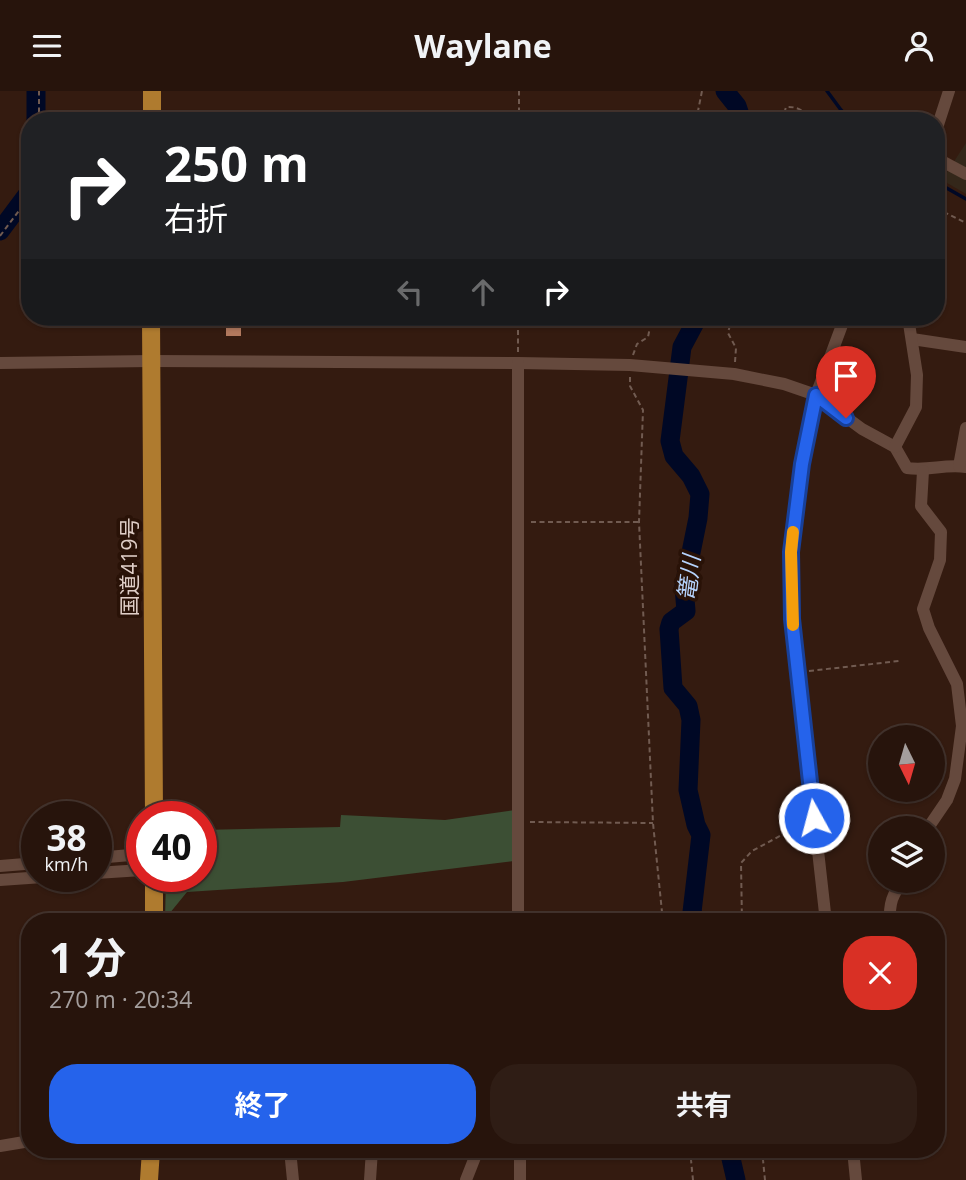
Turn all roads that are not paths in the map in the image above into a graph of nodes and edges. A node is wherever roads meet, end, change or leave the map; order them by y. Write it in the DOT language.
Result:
graph roads {
  1 [pos="152,91"];
  2 [pos="949,91"];
  3 [pos="152,112"];
  4 [pos="942,112"];
  5 [pos="945,163"];
  6 [pos="966,174"];
  7 [pos="151,326"];
  8 [pos="842,326"];
  9 [pos="910,326"];
  10 [pos="912,339"];
  11 [pos="966,347"];
  12 [pos="151,361"];
  13 [pos="0,363"];
  14 [pos="518,363"];
  15 [pos="816,395"];
  16 [pos="966,428"];
  17 [pos="895,447"];
  18 [pos="963,466"];
  19 [pos="923,471"];
  20 [pos="154,801"];
  21 [pos="936,816"];
  22 [pos="21,864"];
  23 [pos="0,866"];
  24 [pos="21,879"];
  25 [pos="0,880"];
  26 [pos="154,892"];
  27 [pos="894,893"];
  28 [pos="153,913"];
  29 [pos="518,913"];
  30 [pos="825,913"];
  31 [pos="890,913"];
  32 [pos="21,1142"];
  33 [pos="0,1146"];
  34 [pos="150,1158"];
  35 [pos="291,1158"];
  36 [pos="371,1158"];
  37 [pos="475,1158"];
  38 [pos="520,1158"];
  39 [pos="854,1158"];
  40 [pos="149,1180"];
  41 [pos="293,1180"];
  42 [pos="370,1180"];
  43 [pos="466,1180"];
  44 [pos="520,1180"];
  45 [pos="856,1180"];
  1 -- 3 [label="highway"];
  2 -- 4 [label="street"];
  5 -- 6 [label="street"];
  7 -- 12 [label="highway, 国道419号"];
  8 -- 15 [label="street"];
  9 -- 10 [label="street"];
  10 -- 11 [label="street"];
  10 -- 17 [label="street"];
  12 -- 13 [label="street"];
  12 -- 14 [label="street"];
  12 -- 20 [label="highway, 国道419号"];
  14 -- 15 [label="street"];
  14 -- 29 [label="street"];
  15 -- 17 [label="street"];
  15 -- 30 [label="street"];
  16 -- 18 [label="street"];
  17 -- 19 [label="street"];
  18 -- 19 [label="street"];
  19 -- 21 [label="street"];
  22 -- 23 [label="street"];
  24 -- 25 [label="street"];
  26 -- 28 [label="highway"];
  27 -- 31 [label="street"];
  32 -- 33 [label="street"];
  34 -- 40 [label="highway"];
  35 -- 41 [label="street"];
  36 -- 42 [label="street"];
  37 -- 43 [label="street"];
  38 -- 44 [label="street"];
  39 -- 45 [label="street"];
}
